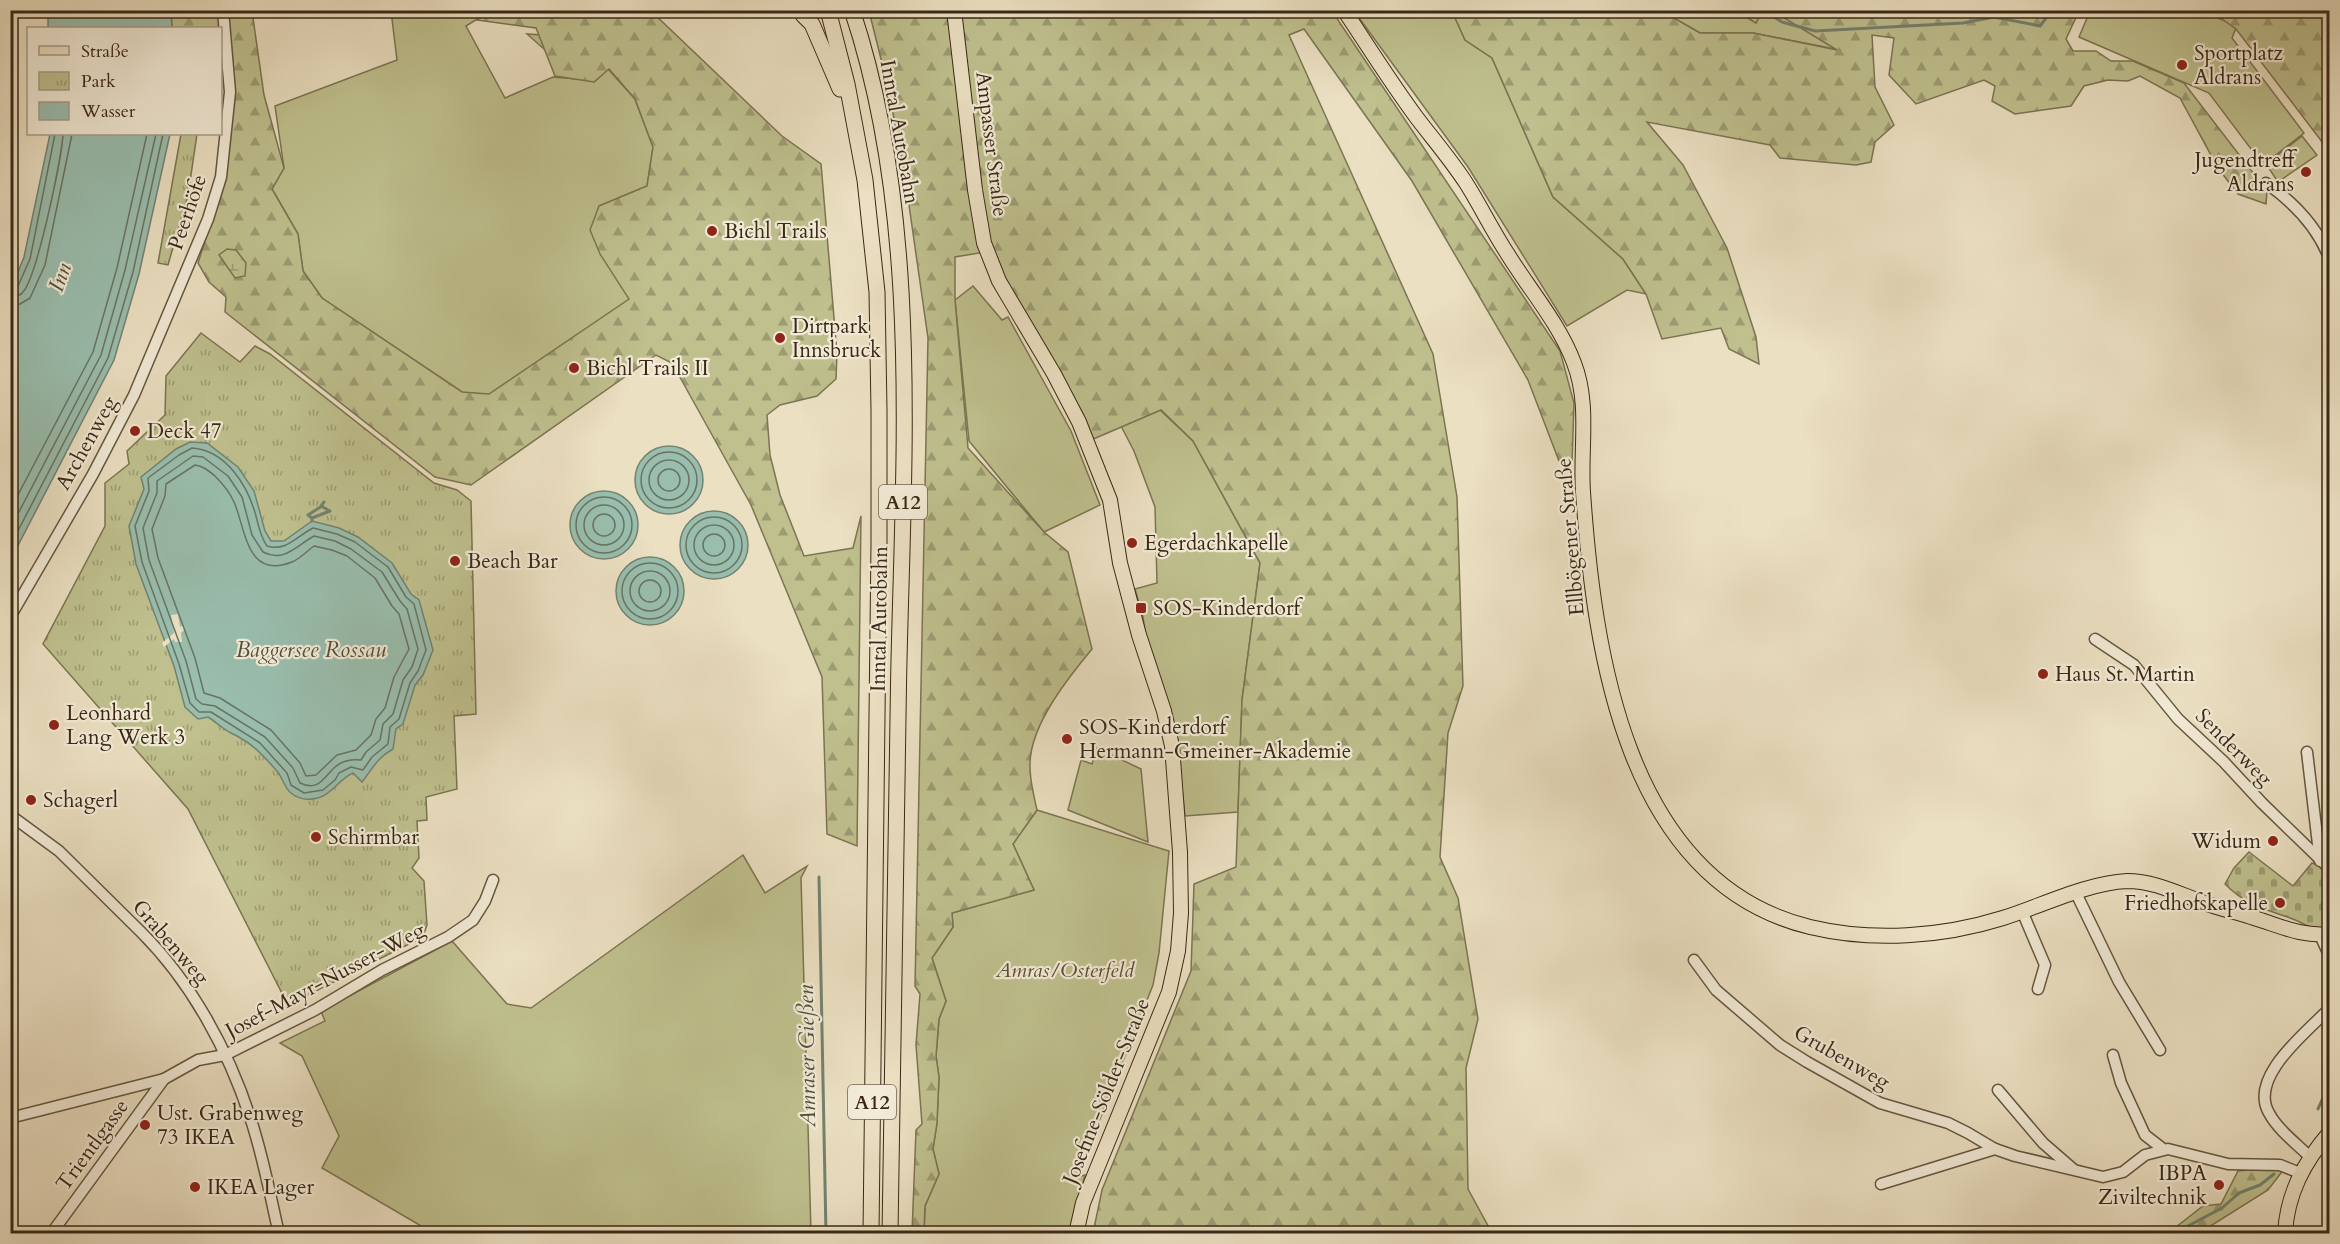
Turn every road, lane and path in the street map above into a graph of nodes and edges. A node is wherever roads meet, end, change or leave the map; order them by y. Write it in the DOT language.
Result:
graph roads {
  1 [pos="224,10"];
  2 [pos="828,10"];
  3 [pos="852,10"];
  4 [pos="954,10"];
  5 [pos="1344,10"];
  6 [pos="803,15"];
  7 [pos="852,109"];
  8 [pos="2266,183"];
  9 [pos="2330,260"];
  10 [pos="999,281"];
  11 [pos="183,282"];
  12 [pos="10,617"];
  13 [pos="2095,639"];
  14 [pos="2307,752"];
  15 [pos="10,815"];
  16 [pos="2320,861"];
  17 [pos="2330,869"];
  18 [pos="493,880"];
  19 [pos="2076,893"];
  20 [pos="2022,911"];
  21 [pos="2325,935"];
  22 [pos="2330,957"];
  23 [pos="1694,960"];
  24 [pos="2038,989"];
  25 [pos="2330,1008"];
  26 [pos="2160,1050"];
  27 [pos="225,1054"];
  28 [pos="2113,1055"];
  29 [pos="164,1079"];
  30 [pos="1998,1090"];
  31 [pos="10,1118"];
  32 [pos="2330,1132"];
  33 [pos="1995,1149"];
  34 [pos="2163,1149"];
  35 [pos="2310,1157"];
  36 [pos="2076,1171"];
  37 [pos="2301,1173"];
  38 [pos="1881,1184"];
  39 [pos="51,1233"];
  40 [pos="279,1233"];
  41 [pos="871,1233"];
  42 [pos="890,1233"];
  43 [pos="1076,1233"];
  44 [pos="2285,1233"];
  1 -- 11 [label="street, Peerhöfe"];
  2 -- 7 [label="highway, Inntal Autobahn / A12"];
  3 -- 42 [label="highway, Inntal Autobahn / A12"];
  4 -- 10 [label="main road, Ampasser Straße"];
  5 -- 20 [label="main road, Ellbögener Straße"];
  6 -- 7 [label="highway"];
  7 -- 41 [label="highway, Inntal Autobahn / A12"];
  8 -- 9 [label="street"];
  10 -- 43 [label="main road, Josefine-Sölder-Straße"];
  11 -- 12 [label="street, Archenweg"];
  13 -- 16 [label="street, Senderweg"];
  14 -- 16 [label="street"];
  15 -- 27 [label="street, Grabenweg"];
  16 -- 17 [label="street, Senderweg"];
  18 -- 27 [label="street, Josef-Mayr-Nusser-Weg"];
  19 -- 20 [label="main road, Ellbögener Straße"];
  19 -- 21 [label="main road, Ellbögener Straße"];
  19 -- 26 [label="street"];
  20 -- 24 [label="street"];
  21 -- 22 [label="street"];
  23 -- 33 [label="street, Grubenweg"];
  25 -- 35 [label="street"];
  27 -- 29 [label="street, Josef-Mayr-Nusser-Weg"];
  27 -- 40 [label="street, Grabenweg"];
  28 -- 34 [label="street"];
  29 -- 31 [label="street, Josef-Mayr-Nusser-Weg"];
  29 -- 39 [label="street, Trientlgasse"];
  30 -- 36 [label="street"];
  32 -- 35 [label="main road"];
  33 -- 36 [label="street, Grubenweg"];
  33 -- 38 [label="street"];
  34 -- 36 [label="street, Grubenweg"];
  34 -- 37 [label="street"];
  35 -- 37 [label="main road"];
  37 -- 44 [label="main road"];
}
